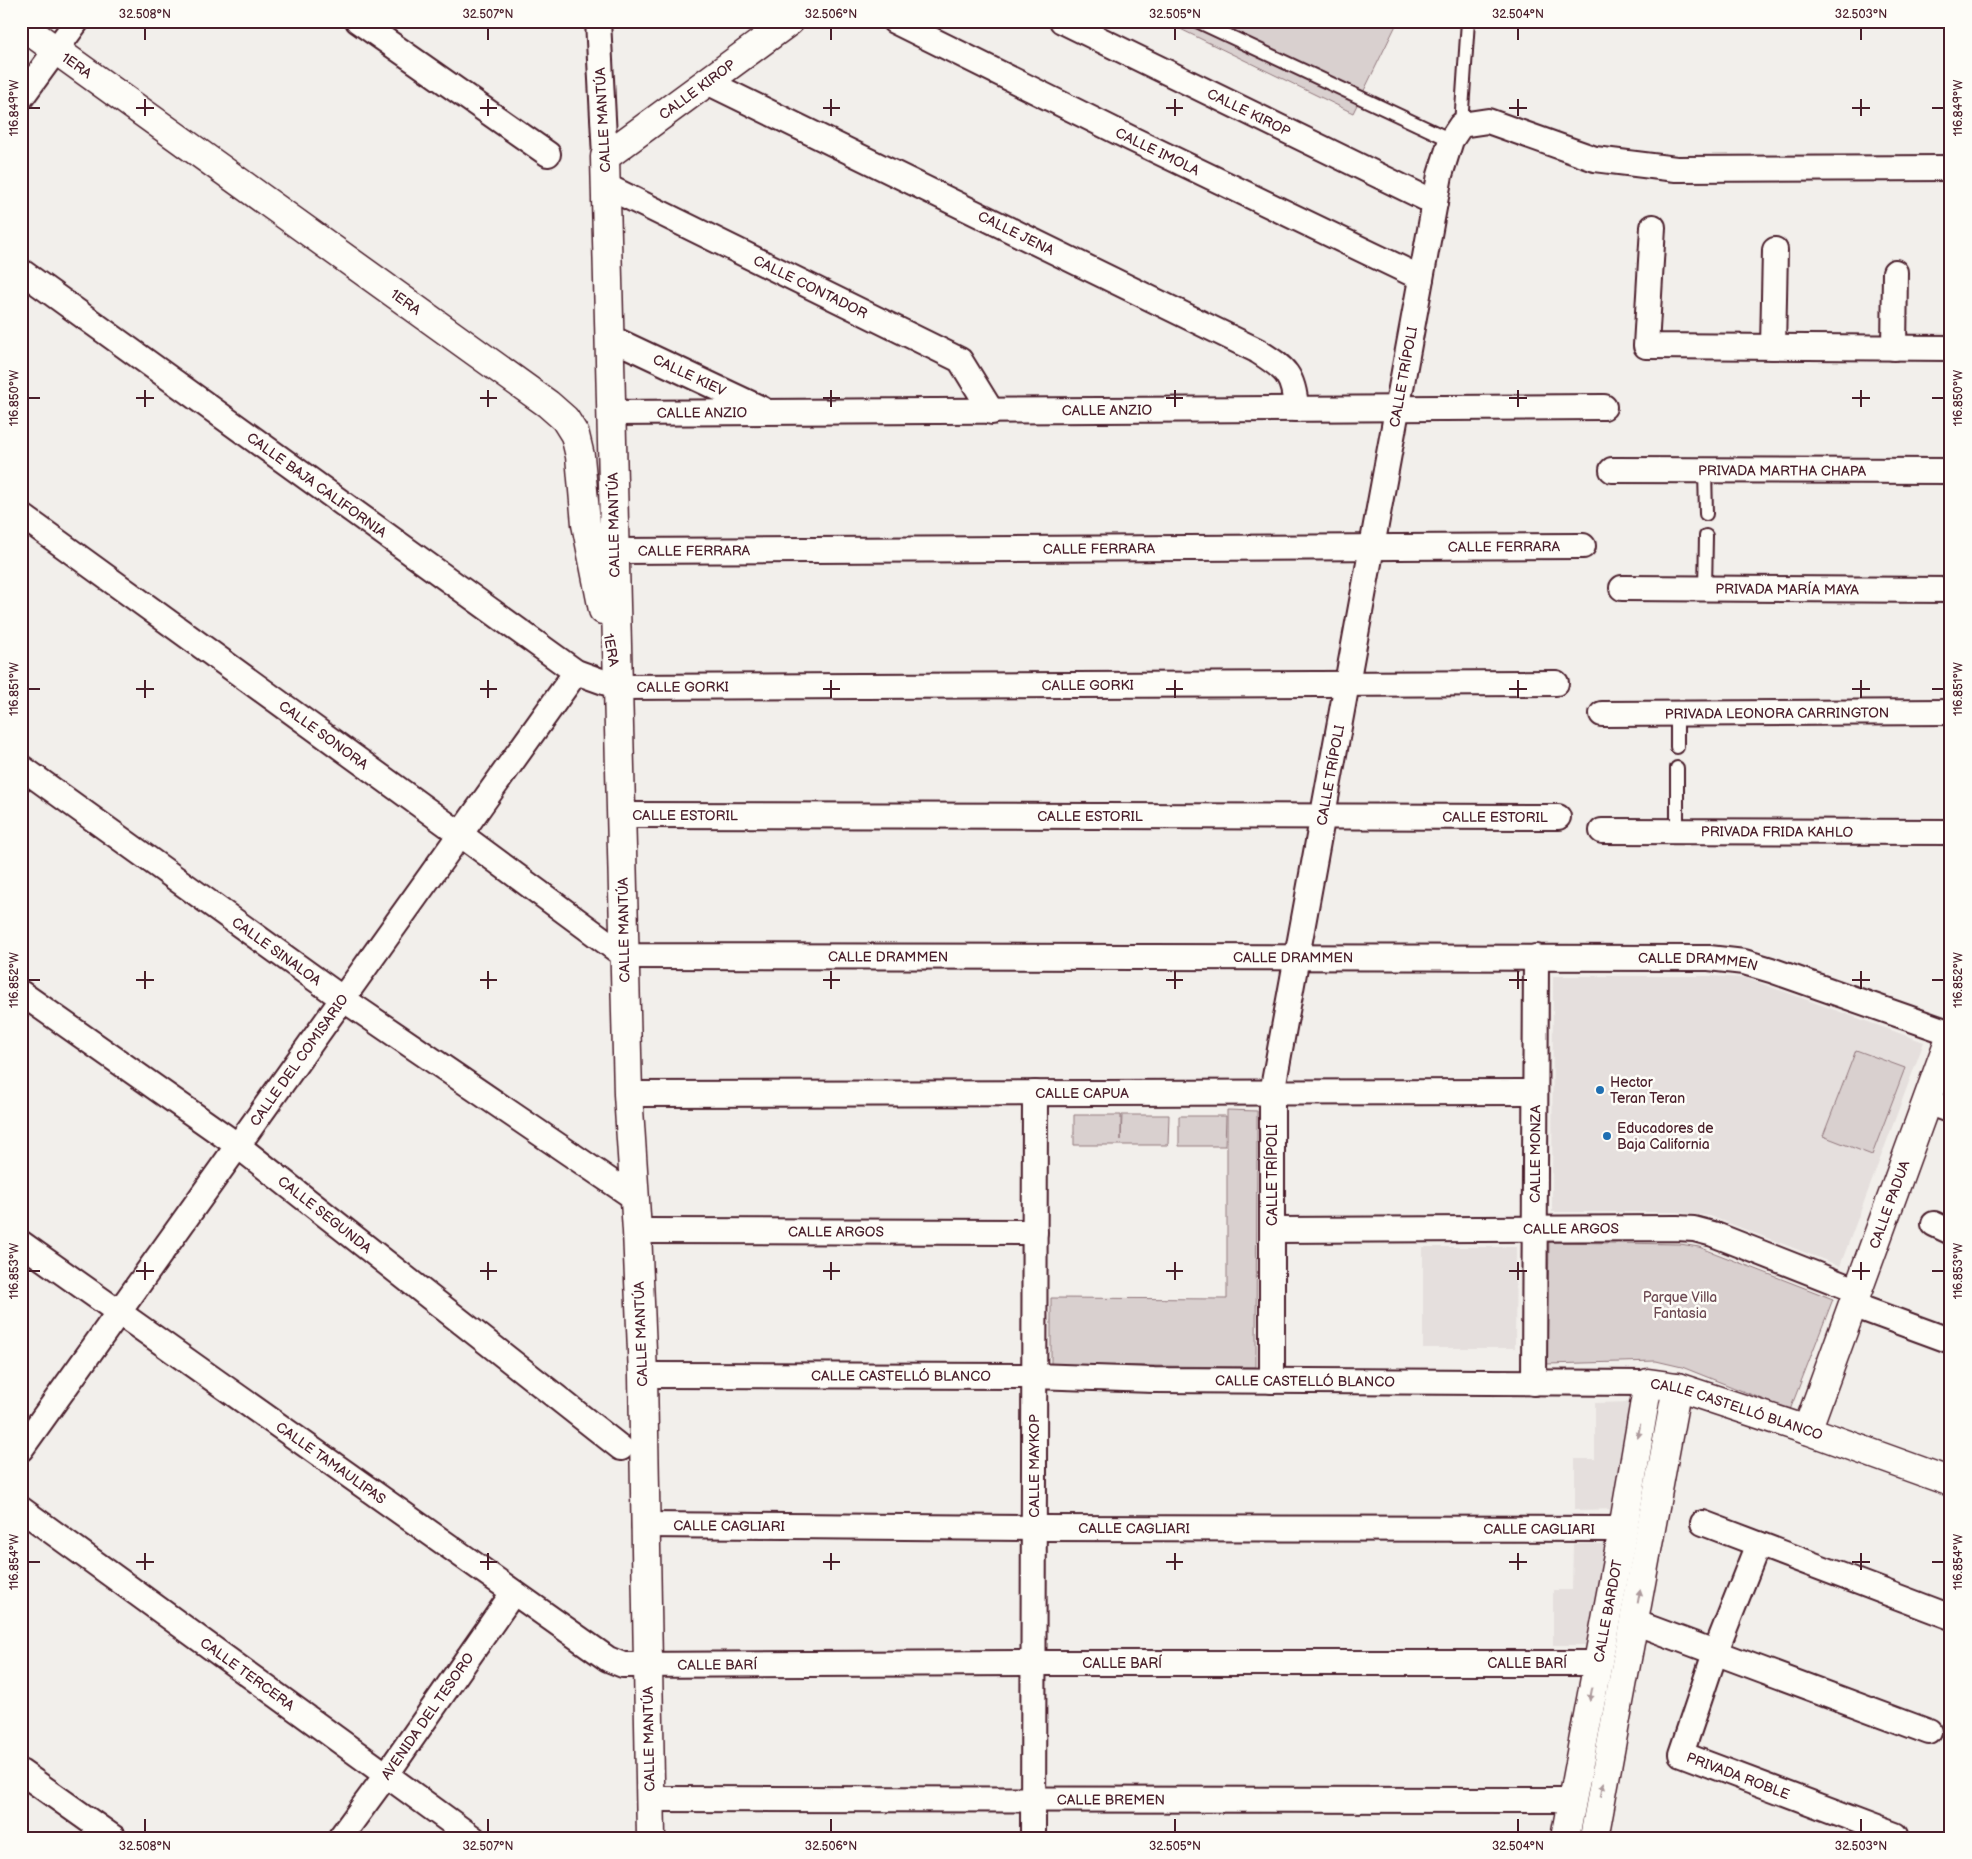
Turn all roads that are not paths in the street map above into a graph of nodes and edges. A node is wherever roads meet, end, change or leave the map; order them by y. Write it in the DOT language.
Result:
graph roads {
  1 [pos="77,21"];
  2 [pos="358,21"];
  3 [pos="598,21"];
  4 [pos="790,21"];
  5 [pos="894,21"];
  6 [pos="1062,21"];
  7 [pos="1198,21"];
  8 [pos="1468,21"];
  9 [pos="21,25"];
  10 [pos="56,49"];
  11 [pos="707,82"];
  12 [pos="21,98"];
  13 [pos="1456,132"];
  14 [pos="548,154"];
  15 [pos="605,157"];
  16 [pos="1951,168"];
  17 [pos="606,186"];
  18 [pos="1435,203"];
  19 [pos="1653,227"];
  20 [pos="1775,250"];
  21 [pos="21,271"];
  22 [pos="1895,272"];
  23 [pos="1421,278"];
  24 [pos="609,337"];
  25 [pos="1773,347"];
  26 [pos="1894,348"];
  27 [pos="1951,348"];
  28 [pos="1604,407"];
  29 [pos="1398,408"];
  30 [pos="1296,409"];
  31 [pos="769,412"];
  32 [pos="992,412"];
  33 [pos="611,413"];
  34 [pos="1612,470"];
  35 [pos="1705,470"];
  36 [pos="1951,470"];
  37 [pos="1706,514"];
  38 [pos="21,515"];
  39 [pos="1706,536"];
  40 [pos="1583,546"];
  41 [pos="1372,547"];
  42 [pos="614,551"];
  43 [pos="1622,588"];
  44 [pos="1705,589"];
  45 [pos="1951,590"];
  46 [pos="576,672"];
  47 [pos="1556,683"];
  48 [pos="1347,684"];
  49 [pos="618,688"];
  50 [pos="1951,712"];
  51 [pos="1602,714"];
  52 [pos="1677,714"];
  53 [pos="1677,747"];
  54 [pos="21,767"];
  55 [pos="1677,768"];
  56 [pos="621,815"];
  57 [pos="1323,816"];
  58 [pos="1558,817"];
  59 [pos="1602,831"];
  60 [pos="1677,831"];
  61 [pos="1951,832"];
  62 [pos="460,834"];
  63 [pos="624,956"];
  64 [pos="1297,957"];
  65 [pos="1536,957"];
  66 [pos="21,992"];
  67 [pos="343,999"];
  68 [pos="1951,1034"];
  69 [pos="1535,1092"];
  70 [pos="1035,1093"];
  71 [pos="1272,1093"];
  72 [pos="628,1094"];
  73 [pos="1939,1106"];
  74 [pos="237,1145"];
  75 [pos="635,1198"];
  76 [pos="1272,1230"];
  77 [pos="1534,1230"];
  78 [pos="637,1231"];
  79 [pos="1035,1232"];
  80 [pos="21,1243"];
  81 [pos="1856,1298"];
  82 [pos="118,1313"];
  83 [pos="1949,1333"];
  84 [pos="643,1375"];
  85 [pos="1033,1376"];
  86 [pos="1272,1381"];
  87 [pos="1534,1382"];
  88 [pos="1648,1383"];
  89 [pos="1677,1387"];
  90 [pos="1807,1430"];
  91 [pos="621,1448"];
  92 [pos="21,1449"];
  93 [pos="1951,1482"];
  94 [pos="21,1509"];
  95 [pos="1704,1523"];
  96 [pos="644,1525"];
  97 [pos="1035,1528"];
  98 [pos="1623,1529"];
  99 [pos="1758,1544"];
  100 [pos="513,1593"];
  101 [pos="1951,1617"];
  102 [pos="1634,1622"];
  103 [pos="1716,1653"];
  104 [pos="1035,1663"];
  105 [pos="1597,1663"];
  106 [pos="648,1666"];
  107 [pos="1584,1729"];
  108 [pos="1929,1732"];
  109 [pos="1612,1737"];
  110 [pos="21,1772"];
  111 [pos="387,1774"];
  112 [pos="650,1799"];
  113 [pos="1033,1800"];
  114 [pos="1572,1800"];
  115 [pos="1896,1835"];
  116 [pos="114,1838"];
  117 [pos="340,1838"];
  118 [pos="473,1838"];
  119 [pos="651,1838"];
  120 [pos="1033,1838"];
  121 [pos="1565,1838"];
  122 [pos="1594,1838"];
  1 -- 10 [label="street"];
  2 -- 14 [label="street"];
  3 -- 15 [label="street, CALLE MANTÚA"];
  4 -- 11 [label="street, CALLE KIROP"];
  5 -- 23 [label="street, CALLE IMOLA"];
  6 -- 18 [label="street, CALLE KIROP"];
  7 -- 13 [label="lane"];
  8 -- 13 [label="lane"];
  9 -- 10 [label="street, 1ERA"];
  10 -- 12 [label="street"];
  10 -- 49 [label="street, 1ERA"];
  11 -- 15 [label="street, CALLE KIROP"];
  11 -- 30 [label="street, CALLE JENA"];
  13 -- 16 [label="street"];
  13 -- 18 [label="street, CALLE TRÍPOLI"];
  15 -- 17 [label="street, CALLE MANTÚA"];
  17 -- 24 [label="street, CALLE MANTÚA"];
  17 -- 32 [label="street, CALLE CONTADOR"];
  18 -- 23 [label="street, CALLE TRÍPOLI"];
  19 -- 25 [label="street"];
  20 -- 25 [label="street"];
  21 -- 46 [label="street, CALLE BAJA CALIFORNIA"];
  22 -- 26 [label="street"];
  23 -- 29 [label="street, CALLE TRÍPOLI"];
  24 -- 31 [label="street, CALLE KIEV"];
  24 -- 33 [label="street, CALLE MANTÚA"];
  25 -- 26 [label="street"];
  26 -- 27 [label="street"];
  28 -- 29 [label="street, CALLE ANZIO"];
  29 -- 30 [label="street, CALLE ANZIO"];
  29 -- 41 [label="street, CALLE TRÍPOLI"];
  30 -- 32 [label="street, CALLE ANZIO"];
  31 -- 32 [label="street, CALLE ANZIO"];
  31 -- 33 [label="street, CALLE ANZIO"];
  33 -- 42 [label="street, CALLE MANTÚA"];
  34 -- 35 [label="street, PRIVADA MARTHA CHAPA"];
  35 -- 36 [label="street, PRIVADA MARTHA CHAPA"];
  35 -- 37 [label="lane"];
  38 -- 62 [label="street, CALLE SONORA"];
  39 -- 44 [label="lane"];
  40 -- 41 [label="street, CALLE FERRARA"];
  41 -- 42 [label="street, CALLE FERRARA"];
  41 -- 48 [label="street, CALLE TRÍPOLI"];
  42 -- 49 [label="street, CALLE MANTÚA"];
  43 -- 44 [label="street, PRIVADA MARÍA MAYA"];
  44 -- 45 [label="street, PRIVADA MARÍA MAYA"];
  46 -- 49 [label="street, CALLE BAJA CALIFORNIA"];
  46 -- 62 [label="street, CALLE DEL COMISARIO"];
  47 -- 48 [label="street, CALLE GORKI"];
  48 -- 49 [label="street, CALLE GORKI"];
  48 -- 57 [label="street, CALLE TRÍPOLI"];
  49 -- 56 [label="street, CALLE MANTÚA"];
  50 -- 52 [label="street, PRIVADA LEONORA CARRINGTON"];
  51 -- 52 [label="street, PRIVADA LEONORA CARRINGTON"];
  52 -- 53 [label="lane"];
  54 -- 67 [label="street, CALLE SINALOA"];
  55 -- 60 [label="lane"];
  56 -- 57 [label="street, CALLE ESTORIL"];
  56 -- 63 [label="street, CALLE MANTÚA"];
  57 -- 58 [label="street, CALLE ESTORIL"];
  57 -- 64 [label="street, CALLE TRÍPOLI"];
  59 -- 60 [label="street, PRIVADA FRIDA KAHLO"];
  60 -- 61 [label="street, PRIVADA FRIDA KAHLO"];
  62 -- 63 [label="street, CALLE SONORA"];
  62 -- 67 [label="street, CALLE DEL COMISARIO"];
  63 -- 64 [label="street, CALLE DRAMMEN"];
  63 -- 72 [label="street, CALLE MANTÚA"];
  64 -- 65 [label="street, CALLE DRAMMEN"];
  64 -- 71 [label="street, CALLE TRÍPOLI"];
  65 -- 68 [label="street, CALLE DRAMMEN"];
  65 -- 69 [label="street, CALLE MONZA"];
  66 -- 74 [label="street, CALLE SEGUNDA"];
  67 -- 74 [label="street, CALLE DEL COMISARIO"];
  67 -- 75 [label="street, CALLE SINALOA"];
  68 -- 73 [label="street, CALLE PADUA"];
  69 -- 71 [label="street, CALLE CAPUA"];
  69 -- 77 [label="street, CALLE MONZA"];
  70 -- 71 [label="street, CALLE CAPUA"];
  70 -- 72 [label="street, CALLE CAPUA"];
  70 -- 79 [label="street, CALLE MAYKOP"];
  71 -- 76 [label="street, CALLE TRÍPOLI"];
  72 -- 75 [label="street, CALLE MANTÚA"];
  73 -- 81 [label="street, CALLE PADUA"];
  74 -- 82 [label="street, CALLE DEL COMISARIO"];
  74 -- 91 [label="street, CALLE SEGUNDA"];
  75 -- 78 [label="street, CALLE MANTÚA"];
  76 -- 77 [label="street, CALLE ARGOS"];
  76 -- 86 [label="street, CALLE TRÍPOLI"];
  77 -- 81 [label="street, CALLE ARGOS"];
  77 -- 87 [label="street, CALLE MONZA"];
  78 -- 79 [label="street, CALLE ARGOS"];
  78 -- 84 [label="street, CALLE MANTÚA"];
  79 -- 85 [label="street, CALLE MAYKOP"];
  80 -- 82 [label="street, CALLE TAMAULIPAS"];
  81 -- 83 [label="street, CALLE ARGOS"];
  81 -- 90 [label="street, CALLE PADUA"];
  82 -- 92 [label="street, CALLE DEL COMISARIO"];
  82 -- 100 [label="street, CALLE TAMAULIPAS"];
  84 -- 85 [label="street, CALLE CASTELLÓ BLANCO"];
  84 -- 96 [label="street, CALLE MANTÚA"];
  85 -- 86 [label="street, CALLE CASTELLÓ BLANCO"];
  85 -- 97 [label="street, CALLE MAYKOP"];
  86 -- 87 [label="street, CALLE CASTELLÓ BLANCO"];
  87 -- 88 [label="street, CALLE CASTELLÓ BLANCO"];
  88 -- 89 [label="street, CALLE CASTELLÓ BLANCO"];
  88 -- 98 [label="street, CALLE BARDOT, one-way"];
  89 -- 90 [label="street, CALLE CASTELLÓ BLANCO"];
  102 -- 89 [label="street, CALLE BARDOT, one-way"];
  90 -- 93 [label="street, CALLE CASTELLÓ BLANCO"];
  94 -- 111 [label="street, CALLE TERCERA"];
  95 -- 99 [label="street"];
  96 -- 97 [label="street, CALLE CAGLIARI"];
  96 -- 106 [label="street, CALLE MANTÚA"];
  97 -- 98 [label="street, CALLE CAGLIARI"];
  97 -- 104 [label="street, CALLE MAYKOP"];
  98 -- 105 [label="street, CALLE BARDOT"];
  99 -- 101 [label="street"];
  99 -- 103 [label="street, PRIVADA ROBLE"];
  100 -- 106 [label="street, CALLE TAMAULIPAS"];
  100 -- 111 [label="street, AVENIDA DEL TESORO"];
  102 -- 103 [label="street"];
  102 -- 109 [label="street, CALLE BARDOT"];
  103 -- 108 [label="street"];
  103 -- 115 [label="street, PRIVADA ROBLE"];
  104 -- 105 [label="street, CALLE BARÍ"];
  104 -- 106 [label="street, CALLE BARÍ"];
  104 -- 113 [label="street, CALLE MAYKOP"];
  105 -- 107 [label="street, CALLE BARDOT, one-way"];
  106 -- 112 [label="street, CALLE MANTÚA"];
  107 -- 109 [label="street"];
  107 -- 114 [label="street, CALLE BARDOT"];
  122 -- 109 [label="street, CALLE BARDOT, one-way"];
  110 -- 116 [label="street"];
  111 -- 117 [label="street, AVENIDA DEL TESORO"];
  111 -- 118 [label="street, CALLE TERCERA"];
  112 -- 113 [label="street, CALLE BREMEN"];
  112 -- 119 [label="street, CALLE MANTÚA"];
  113 -- 114 [label="street, CALLE BREMEN"];
  113 -- 120 [label="street, CALLE MAYKOP"];
  114 -- 121 [label="street, CALLE BARDOT"];
}
